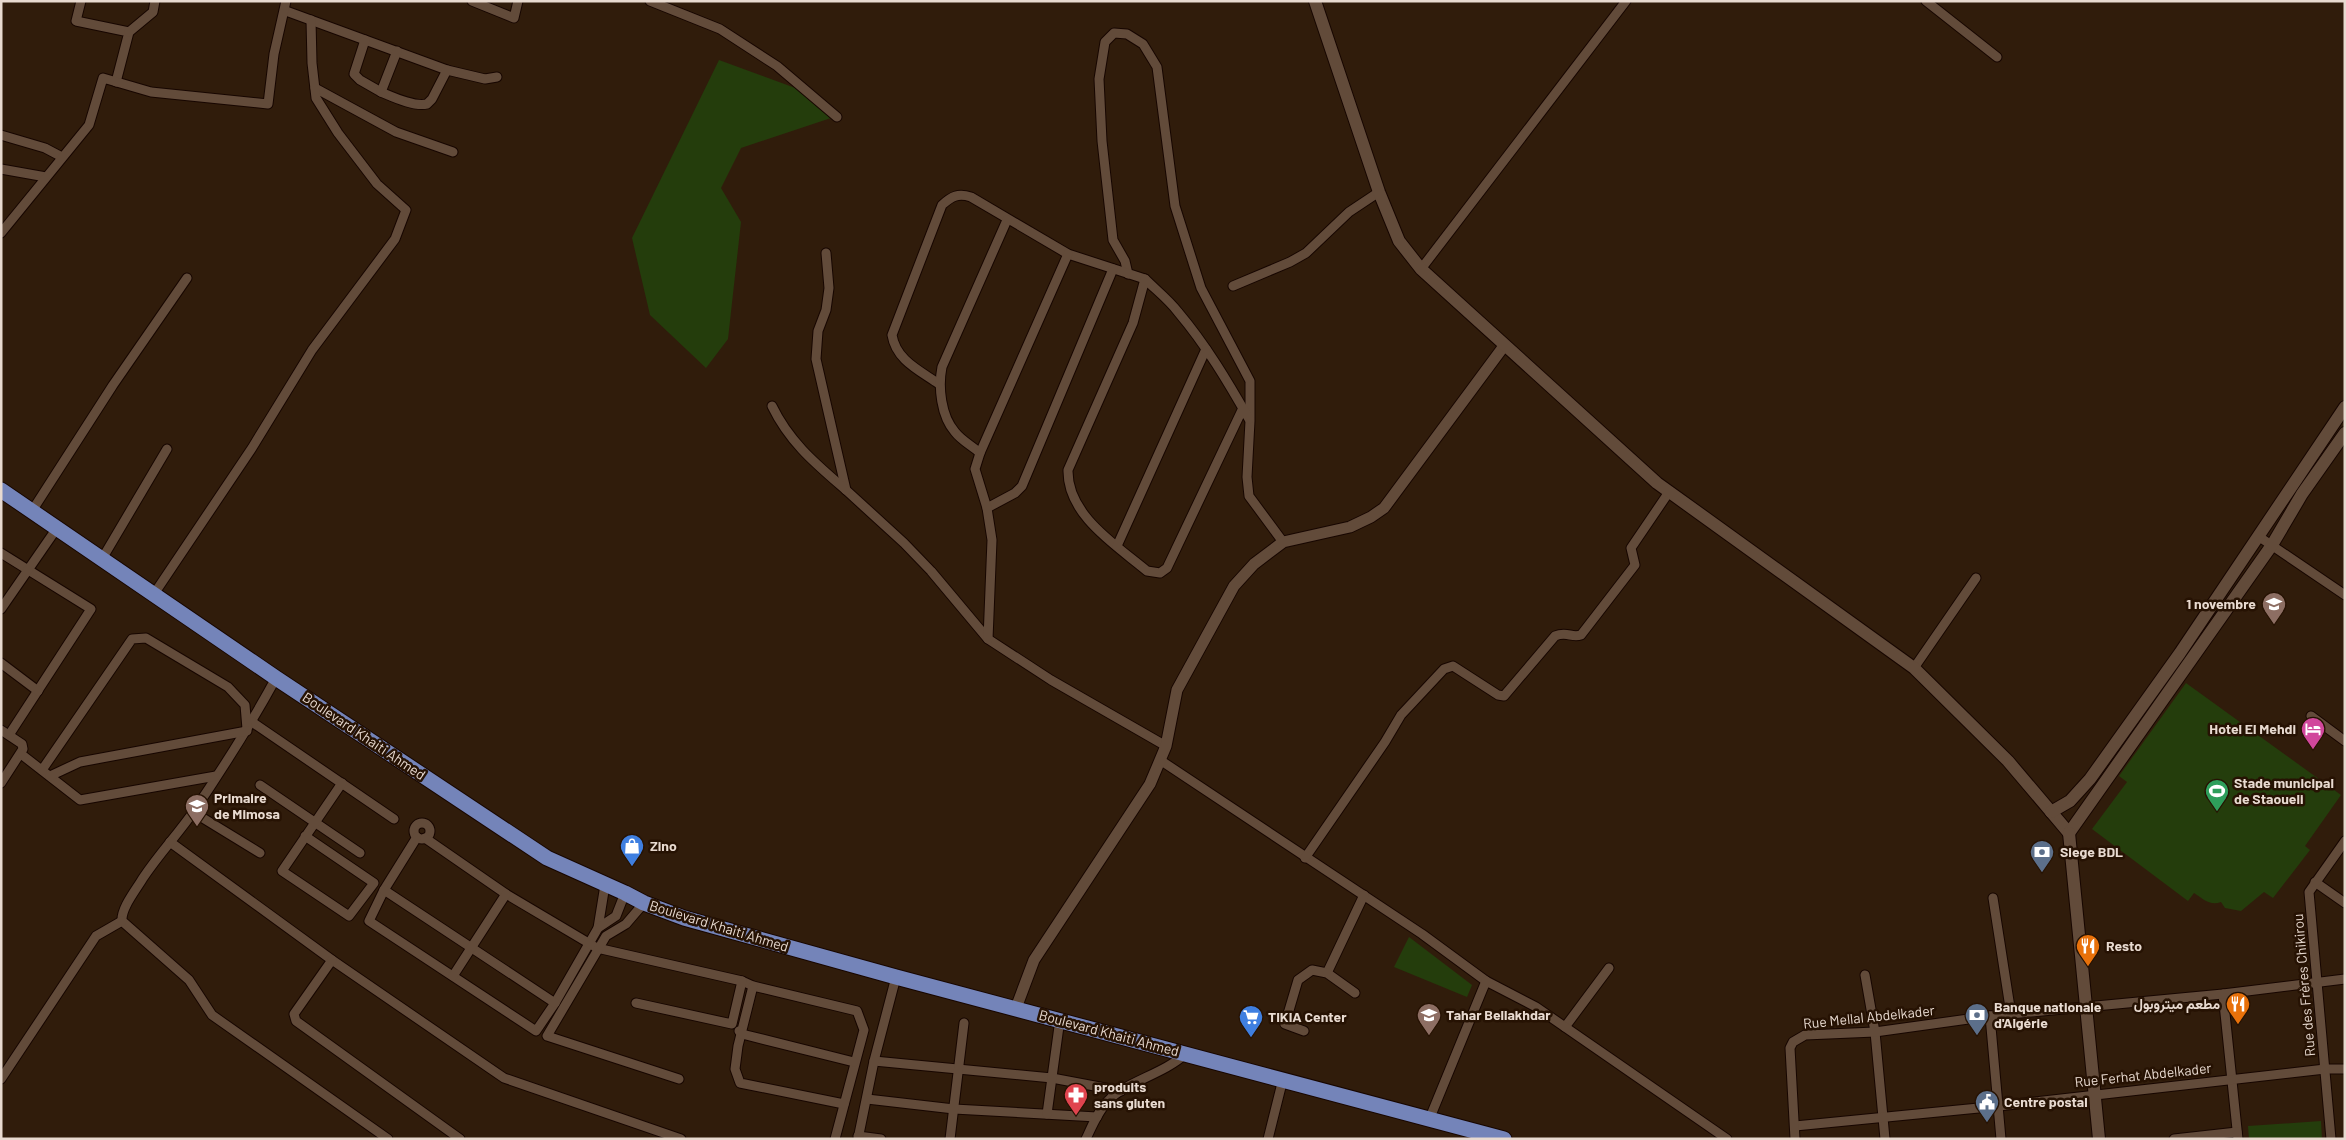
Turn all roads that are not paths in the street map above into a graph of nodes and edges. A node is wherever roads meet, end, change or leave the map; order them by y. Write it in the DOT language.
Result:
graph roads {
  1 [pos="81,1"];
  2 [pos="155,1"];
  3 [pos="472,1"];
  4 [pos="518,1"];
  5 [pos="650,1"];
  6 [pos="1315,1"];
  7 [pos="1626,1"];
  8 [pos="1926,1"];
  9 [pos="286,6"];
  10 [pos="311,20"];
  11 [pos="129,32"];
  12 [pos="365,40"];
  13 [pos="397,51"];
  14 [pos="1997,57"];
  15 [pos="447,70"];
  16 [pos="498,77"];
  17 [pos="116,82"];
  18 [pos="315,88"];
  19 [pos="381,92"];
  20 [pos="837,118"];
  21 [pos="1,135"];
  22 [pos="454,152"];
  23 [pos="62,158"];
  24 [pos="1,169"];
  25 [pos="46,177"];
  26 [pos="1379,192"];
  27 [pos="1007,220"];
  28 [pos="1,233"];
  29 [pos="826,253"];
  30 [pos="1068,254"];
  31 [pos="1113,269"];
  32 [pos="1422,269"];
  33 [pos="1128,274"];
  34 [pos="187,278"];
  35 [pos="1145,279"];
  36 [pos="1233,286"];
  37 [pos="1504,346"];
  38 [pos="1206,349"];
  39 [pos="938,384"];
  40 [pos="772,406"];
  41 [pos="2345,407"];
  42 [pos="1242,408"];
  43 [pos="1250,421"];
  44 [pos="2345,433"];
  45 [pos="167,449"];
  46 [pos="980,453"];
  47 [pos="1,490"];
  48 [pos="846,490"];
  49 [pos="1669,492"];
  50 [pos="987,508"];
  51 [pos="32,511"];
  52 [pos="57,528"];
  53 [pos="2258,536"];
  54 [pos="1283,542"];
  55 [pos="2272,545"];
  56 [pos="1117,546"];
  57 [pos="1,553"];
  58 [pos="102,558"];
  59 [pos="28,570"];
  60 [pos="1976,578"];
  61 [pos="154,594"];
  62 [pos="2345,595"];
  63 [pos="1,609"];
  64 [pos="988,639"];
  65 [pos="1,663"];
  66 [pos="1914,668"];
  67 [pos="276,678"];
  68 [pos="38,691"];
  69 [pos="2311,716"];
  70 [pos="249,728"];
  71 [pos="5,732"];
  72 [pos="2345,741"];
  73 [pos="1166,746"];
  74 [pos="20,754"];
  75 [pos="1160,760"];
  76 [pos="42,770"];
  77 [pos="50,776"];
  78 [pos="216,776"];
  79 [pos="2,780"];
  80 [pos="342,782"];
  81 [pos="260,785"];
  82 [pos="193,812"];
  83 [pos="2051,812"];
  84 [pos="394,819"];
  85 [pos="314,822"];
  86 [pos="2069,833"];
  87 [pos="305,836"];
  88 [pos="2345,841"];
  89 [pos="170,842"];
  90 [pos="260,853"];
  91 [pos="360,853"];
  92 [pos="1305,858"];
  93 [pos="2315,882"];
  94 [pos="605,885"];
  95 [pos="384,890"];
  96 [pos="625,893"];
  97 [pos="506,894"];
  98 [pos="1364,895"];
  99 [pos="1993,898"];
  100 [pos="644,903"];
  101 [pos="2345,903"];
  102 [pos="616,916"];
  103 [pos="122,922"];
  104 [pos="598,928"];
  105 [pos="606,936"];
  106 [pos="589,943"];
  107 [pos="472,946"];
  108 [pos="597,948"];
  109 [pos="332,960"];
  110 [pos="1609,968"];
  111 [pos="1327,973"];
  112 [pos="1865,975"];
  113 [pos="453,976"];
  114 [pos="896,977"];
  115 [pos="2345,979"];
  116 [pos="742,981"];
  117 [pos="1486,981"];
  118 [pos="2316,982"];
  119 [pos="753,986"];
  120 [pos="1355,993"];
  121 [pos="2223,994"];
  122 [pos="555,1003"];
  123 [pos="636,1003"];
  124 [pos="2086,1006"];
  125 [pos="1016,1008"];
  126 [pos="2011,1014"];
  127 [pos="1990,1016"];
  128 [pos="1060,1019"];
  129 [pos="964,1023"];
  130 [pos="732,1024"];
  131 [pos="1565,1027"];
  132 [pos="1304,1031"];
  133 [pos="1876,1032"];
  134 [pos="742,1034"];
  135 [pos="1185,1054"];
  136 [pos="874,1061"];
  137 [pos="854,1062"];
  138 [pos="2325,1069"];
  139 [pos="2345,1069"];
  140 [pos="959,1070"];
  141 [pos="1052,1078"];
  142 [pos="1,1079"];
  143 [pos="679,1079"];
  144 [pos="1283,1079"];
  145 [pos="2232,1079"];
  146 [pos="1121,1091"];
  147 [pos="2096,1094"];
  148 [pos="866,1099"];
  149 [pos="844,1104"];
  150 [pos="1999,1106"];
  151 [pos="954,1110"];
  152 [pos="1047,1114"];
  153 [pos="1097,1117"];
  154 [pos="1884,1118"];
  155 [pos="1429,1120"];
  156 [pos="1795,1126"];
  157 [pos="2237,1136"];
  158 [pos="858,1137"];
  159 [pos="388,1139"];
  160 [pos="460,1139"];
  161 [pos="681,1139"];
  162 [pos="835,1139"];
  163 [pos="881,1139"];
  164 [pos="950,1139"];
  165 [pos="1086,1139"];
  166 [pos="1268,1139"];
  167 [pos="1504,1139"];
  168 [pos="1727,1139"];
  169 [pos="1795,1139"];
  170 [pos="1885,1139"];
  171 [pos="2001,1139"];
  172 [pos="2099,1139"];
  173 [pos="2174,1139"];
  174 [pos="2331,1139"];
  1 -- 11 [label="street"];
  2 -- 11 [label="street"];
  3 -- 4 [label="street"];
  5 -- 20 [label="street"];
  6 -- 26 [label="main road"];
  7 -- 32 [label="street"];
  8 -- 14 [label="street"];
  9 -- 10 [label="street"];
  9 -- 17 [label="street"];
  10 -- 12 [label="street"];
  10 -- 18 [label="street"];
  11 -- 17 [label="street"];
  12 -- 13 [label="street"];
  12 -- 19 [label="street"];
  13 -- 15 [label="street"];
  13 -- 19 [label="street"];
  15 -- 16 [label="street"];
  15 -- 19 [label="street"];
  17 -- 23 [label="street"];
  18 -- 22 [label="street"];
  18 -- 61 [label="street"];
  21 -- 23 [label="street"];
  23 -- 25 [label="street"];
  24 -- 25 [label="street"];
  25 -- 28 [label="street"];
  26 -- 32 [label="main road"];
  26 -- 36 [label="street"];
  27 -- 30 [label="street"];
  27 -- 39 [label="street"];
  27 -- 39 [label="street"];
  29 -- 48 [label="street"];
  30 -- 31 [label="street"];
  30 -- 46 [label="street"];
  31 -- 33 [label="street"];
  31 -- 50 [label="street"];
  32 -- 37 [label="main road"];
  33 -- 35 [label="street"];
  33 -- 43 [label="street"];
  34 -- 51 [label="street"];
  35 -- 38 [label="street"];
  35 -- 56 [label="street"];
  37 -- 49 [label="main road"];
  37 -- 54 [label="street"];
  38 -- 42 [label="street"];
  38 -- 56 [label="street"];
  39 -- 46 [label="street"];
  40 -- 48 [label="street"];
  41 -- 53 [label="main road"];
  42 -- 43 [label="street"];
  42 -- 56 [label="street"];
  43 -- 54 [label="street"];
  44 -- 55 [label="main road"];
  45 -- 58 [label="street"];
  46 -- 50 [label="street"];
  47 -- 51 [label="highway, Boulevard Khaiti Ahmed"];
  48 -- 64 [label="street"];
  49 -- 66 [label="main road"];
  49 -- 92 [label="street"];
  50 -- 64 [label="street"];
  51 -- 52 [label="highway, Boulevard Khaiti Ahmed"];
  52 -- 58 [label="highway, Boulevard Khaiti Ahmed"];
  52 -- 59 [label="street"];
  53 -- 55 [label="street"];
  53 -- 83 [label="main road"];
  54 -- 73 [label="street"];
  55 -- 62 [label="street"];
  55 -- 86 [label="main road"];
  57 -- 59 [label="street"];
  58 -- 61 [label="highway, Boulevard Khaiti Ahmed"];
  59 -- 63 [label="street"];
  59 -- 68 [label="street"];
  60 -- 66 [label="street"];
  61 -- 67 [label="highway, Boulevard Khaiti Ahmed"];
  64 -- 73 [label="street"];
  65 -- 68 [label="street"];
  66 -- 83 [label="main road"];
  67 -- 70 [label="street"];
  67 -- 94 [label="highway, Boulevard Khaiti Ahmed"];
  68 -- 71 [label="street"];
  69 -- 72 [label="street"];
  70 -- 76 [label="street"];
  70 -- 77 [label="street"];
  70 -- 78 [label="street"];
  70 -- 80 [label="street"];
  71 -- 74 [label="street"];
  73 -- 75 [label="street"];
  74 -- 76 [label="street"];
  74 -- 79 [label="street"];
  75 -- 92 [label="street"];
  75 -- 125 [label="street"];
  76 -- 77 [label="street"];
  77 -- 78 [label="street"];
  78 -- 82 [label="street"];
  80 -- 84 [label="street"];
  80 -- 85 [label="street"];
  81 -- 85 [label="street"];
  82 -- 89 [label="street"];
  82 -- 90 [label="street"];
  83 -- 86 [label="main road"];
  85 -- 87 [label="street"];
  85 -- 91 [label="street"];
  86 -- 124 [label="main road"];
  87 -- 87 [label="street"];
  88 -- 93 [label="street, Rue des Frères Chikirou"];
  89 -- 103 [label="street"];
  89 -- 109 [label="street"];
  92 -- 98 [label="street"];
  93 -- 101 [label="street"];
  93 -- 118 [label="street, Rue des Frères Chikirou"];
  94 -- 96 [label="highway, Boulevard Khaiti Ahmed"];
  94 -- 104 [label="street"];
  95 -- 97 [label="street"];
  95 -- 107 [label="street"];
  95 -- 113 [label="street"];
  96 -- 100 [label="highway, Boulevard Khaiti Ahmed"];
  96 -- 102 [label="street"];
  97 -- 106 [label="street"];
  97 -- 107 [label="street"];
  98 -- 111 [label="street"];
  98 -- 117 [label="street"];
  99 -- 126 [label="street"];
  100 -- 105 [label="street"];
  100 -- 114 [label="highway, Boulevard Khaiti Ahmed"];
  102 -- 104 [label="street"];
  102 -- 105 [label="street"];
  103 -- 142 [label="street"];
  103 -- 159 [label="street"];
  104 -- 106 [label="street"];
  105 -- 108 [label="street"];
  106 -- 108 [label="street"];
  106 -- 122 [label="street"];
  107 -- 113 [label="street"];
  107 -- 122 [label="street"];
  108 -- 116 [label="street"];
  108 -- 143 [label="street"];
  109 -- 160 [label="street"];
  109 -- 161 [label="street"];
  110 -- 131 [label="street"];
  111 -- 120 [label="street"];
  111 -- 132 [label="street"];
  112 -- 133 [label="street"];
  113 -- 122 [label="street"];
  114 -- 125 [label="highway, Boulevard Khaiti Ahmed"];
  114 -- 136 [label="street"];
  115 -- 118 [label="street, Rue Mellal Abdelkader"];
  116 -- 119 [label="street"];
  116 -- 130 [label="street"];
  117 -- 131 [label="street"];
  117 -- 155 [label="street"];
  118 -- 121 [label="street, Rue Mellal Abdelkader"];
  118 -- 138 [label="street, Rue des Frères Chikirou"];
  119 -- 134 [label="street"];
  119 -- 137 [label="street"];
  121 -- 124 [label="street, Rue Mellal Abdelkader"];
  121 -- 145 [label="street"];
  123 -- 130 [label="street"];
  124 -- 126 [label="street, Rue Mellal Abdelkader"];
  124 -- 147 [label="main road"];
  125 -- 128 [label="highway, Boulevard Khaiti Ahmed"];
  126 -- 127 [label="street, Rue Mellal Abdelkader"];
  127 -- 133 [label="street, Rue Mellal Abdelkader"];
  127 -- 150 [label="street"];
  128 -- 135 [label="highway, Boulevard Khaiti Ahmed"];
  128 -- 141 [label="street"];
  129 -- 140 [label="street"];
  130 -- 134 [label="street"];
  131 -- 168 [label="street"];
  133 -- 154 [label="street"];
  133 -- 156 [label="street, Rue Mellal Abdelkader"];
  134 -- 137 [label="street"];
  134 -- 149 [label="street"];
  135 -- 144 [label="highway, Boulevard Khaiti Ahmed"];
  135 -- 146 [label="street"];
  136 -- 140 [label="street"];
  136 -- 148 [label="street"];
  137 -- 149 [label="street"];
  138 -- 139 [label="street, Rue Ferhat Abdelkader"];
  138 -- 145 [label="street, Rue Ferhat Abdelkader"];
  138 -- 174 [label="street, Rue des Frères Chikirou"];
  140 -- 141 [label="street"];
  140 -- 151 [label="street"];
  141 -- 146 [label="street"];
  141 -- 152 [label="street"];
  144 -- 155 [label="highway, Boulevard Khaiti Ahmed"];
  144 -- 166 [label="street"];
  145 -- 147 [label="street, Rue Ferhat Abdelkader"];
  145 -- 157 [label="street"];
  146 -- 153 [label="street"];
  147 -- 150 [label="street, Rue Ferhat Abdelkader"];
  147 -- 172 [label="main road"];
  148 -- 151 [label="street"];
  148 -- 158 [label="street"];
  149 -- 162 [label="street"];
  150 -- 154 [label="street, Rue Ferhat Abdelkader"];
  150 -- 171 [label="street"];
  151 -- 152 [label="street"];
  151 -- 164 [label="street"];
  152 -- 153 [label="street"];
  153 -- 165 [label="street"];
  154 -- 156 [label="street, Rue Ferhat Abdelkader"];
  154 -- 170 [label="street"];
  155 -- 167 [label="highway, Boulevard Khaiti Ahmed"];
  156 -- 169 [label="street, Rue Mellal Abdelkader"];
  157 -- 173 [label="street"];
  158 -- 163 [label="street"];
}
